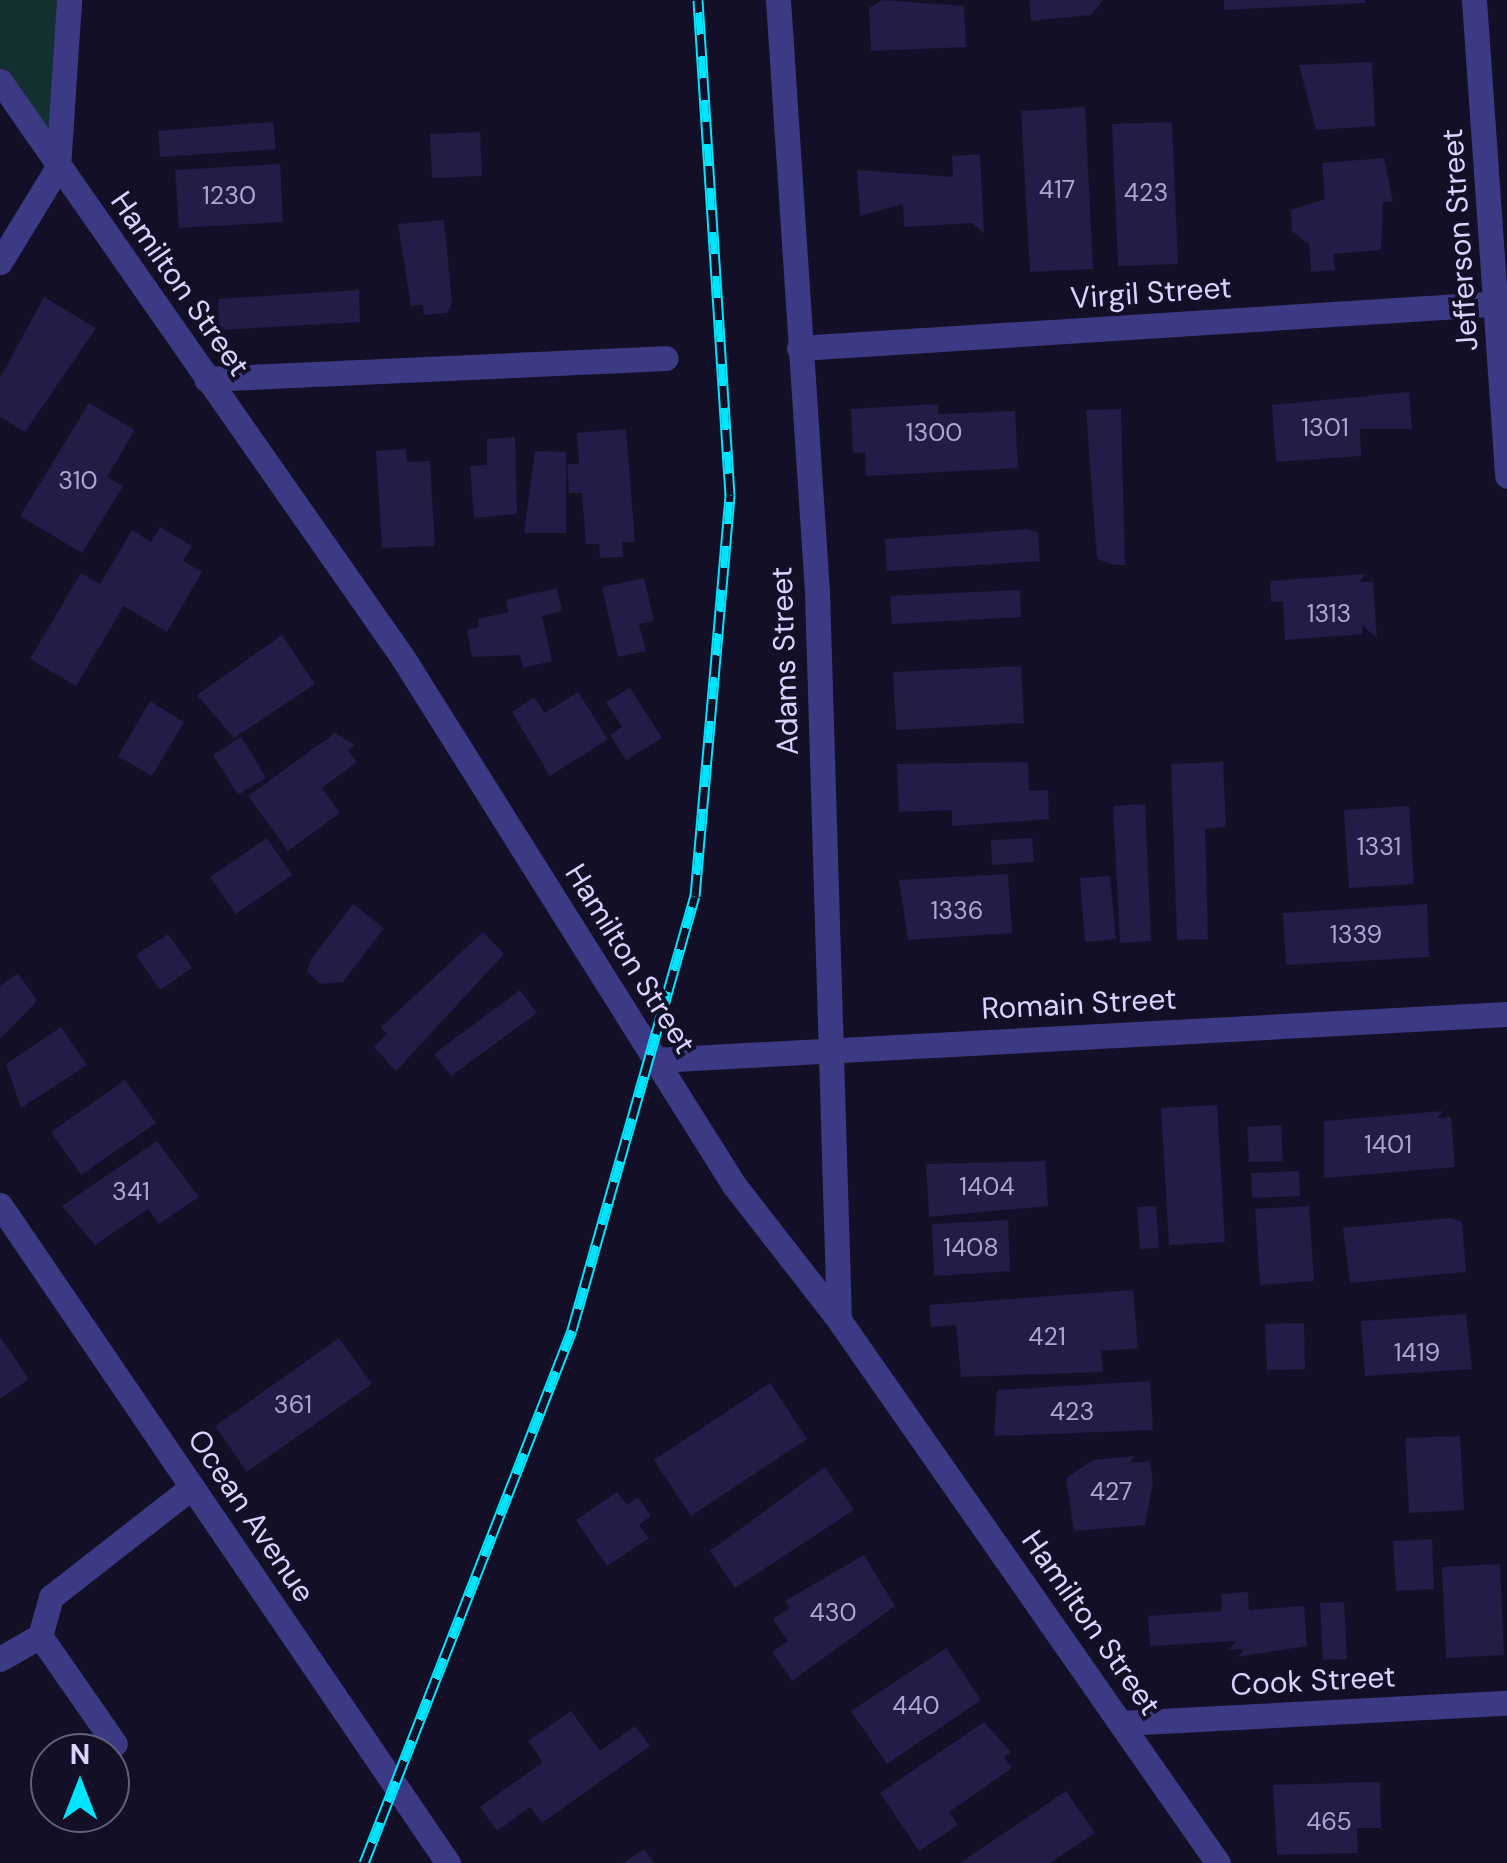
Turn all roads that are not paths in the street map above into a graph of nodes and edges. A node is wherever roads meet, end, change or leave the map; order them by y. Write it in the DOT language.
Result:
graph roads {
  1 [pos="69,0"];
  2 [pos="778,0"];
  3 [pos="1474,0"];
  4 [pos="0,81"];
  5 [pos="58,167"];
  6 [pos="0,262"];
  7 [pos="1502,303"];
  8 [pos="800,348"];
  9 [pos="666,358"];
  10 [pos="206,379"];
  11 [pos="1507,476"];
  12 [pos="1507,1014"];
  13 [pos="830,1050"];
  14 [pos="656,1060"];
  15 [pos="0,1205"];
  16 [pos="839,1320"];
  17 [pos="192,1487"];
  18 [pos="40,1636"];
  19 [pos="0,1659"];
  20 [pos="1507,1703"];
  21 [pos="1122,1723"];
  22 [pos="107,1733"];
  23 [pos="448,1863"];
  24 [pos="1218,1863"];
  1 -- 5 [label="street"];
  2 -- 8 [label="street, Adams Street"];
  3 -- 7 [label="street, Jefferson Street"];
  4 -- 5 [label="street, Hamilton Street"];
  5 -- 6 [label="street"];
  5 -- 10 [label="street, Hamilton Street"];
  7 -- 8 [label="street, Virgil Street"];
  7 -- 11 [label="street, Jefferson Street"];
  8 -- 13 [label="street, Adams Street"];
  9 -- 10 [label="street"];
  10 -- 14 [label="street, Hamilton Street"];
  12 -- 13 [label="street, Romain Street"];
  13 -- 14 [label="street, Romain Street"];
  13 -- 16 [label="street, Adams Street"];
  14 -- 16 [label="street, Hamilton Street"];
  15 -- 17 [label="street, Ocean Avenue"];
  16 -- 21 [label="street, Hamilton Street"];
  17 -- 18 [label="street"];
  17 -- 23 [label="street, Ocean Avenue"];
  18 -- 19 [label="street"];
  18 -- 22 [label="street"];
  20 -- 21 [label="street, Cook Street"];
  21 -- 24 [label="street, Hamilton Street"];
}
